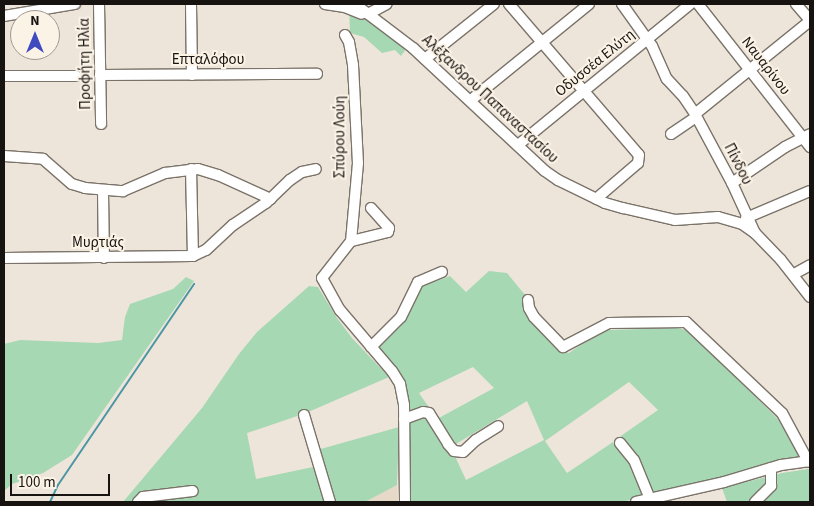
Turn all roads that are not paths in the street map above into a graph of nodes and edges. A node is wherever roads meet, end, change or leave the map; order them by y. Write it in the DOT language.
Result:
graph roads {
  1 [pos="75,4"];
  2 [pos="99,4"];
  3 [pos="191,4"];
  4 [pos="325,4"];
  5 [pos="355,4"];
  6 [pos="387,4"];
  7 [pos="494,4"];
  8 [pos="509,4"];
  9 [pos="589,4"];
  10 [pos="622,4"];
  11 [pos="690,4"];
  12 [pos="698,4"];
  13 [pos="796,4"];
  14 [pos="338,5"];
  15 [pos="4,16"];
  16 [pos="371,16"];
  17 [pos="810,21"];
  18 [pos="345,35"];
  19 [pos="648,39"];
  20 [pos="541,43"];
  21 [pos="425,58"];
  22 [pos="750,70"];
  23 [pos="317,74"];
  24 [pos="100,75"];
  25 [pos="192,75"];
  26 [pos="4,76"];
  27 [pos="76,76"];
  28 [pos="584,92"];
  29 [pos="471,100"];
  30 [pos="696,115"];
  31 [pos="101,124"];
  32 [pos="671,134"];
  33 [pos="806,136"];
  34 [pos="518,145"];
  35 [pos="810,148"];
  36 [pos="4,156"];
  37 [pos="191,169"];
  38 [pos="316,169"];
  39 [pos="732,183"];
  40 [pos="102,190"];
  41 [pos="810,191"];
  42 [pos="271,199"];
  43 [pos="596,199"];
  44 [pos="371,208"];
  45 [pos="746,218"];
  46 [pos="755,233"];
  47 [pos="351,241"];
  48 [pos="193,256"];
  49 [pos="4,258"];
  50 [pos="104,258"];
  51 [pos="810,265"];
  52 [pos="442,272"];
  53 [pos="794,274"];
  54 [pos="810,297"];
  55 [pos="528,300"];
  56 [pos="371,347"];
  57 [pos="304,415"];
  58 [pos="404,419"];
  59 [pos="498,426"];
  60 [pos="620,443"];
  61 [pos="809,461"];
  62 [pos="771,468"];
  63 [pos="194,491"];
  64 [pos="650,499"];
  65 [pos="138,502"];
  66 [pos="330,502"];
  67 [pos="405,502"];
  68 [pos="636,502"];
  69 [pos="755,502"];
  1 -- 15 [label="street"];
  2 -- 24 [label="street, Προφήτη Ηλία"];
  3 -- 25 [label="street"];
  4 -- 14 [label="street"];
  5 -- 16 [label="street, Αλέξανδρου Παπαναστασίου"];
  6 -- 16 [label="street"];
  7 -- 21 [label="street"];
  8 -- 20 [label="street"];
  9 -- 20 [label="street"];
  10 -- 19 [label="street, Πίνδου"];
  11 -- 19 [label="street, Οδυσσέα Ελύτη"];
  12 -- 22 [label="street, Ναυαρίνου"];
  13 -- 17 [label="street"];
  14 -- 16 [label="street"];
  16 -- 21 [label="street, Αλέξανδρου Παπαναστασίου"];
  17 -- 22 [label="street"];
  18 -- 47 [label="street, Σπύρου Λούη"];
  19 -- 28 [label="street, Οδυσσέα Ελύτη"];
  19 -- 30 [label="street, Πίνδου"];
  20 -- 28 [label="street"];
  20 -- 29 [label="street"];
  21 -- 29 [label="street, Αλέξανδρου Παπαναστασίου"];
  22 -- 30 [label="street"];
  22 -- 33 [label="street, Ναυαρίνου"];
  23 -- 25 [label="street, Επταλόφου"];
  24 -- 25 [label="street, Επταλόφου"];
  24 -- 31 [label="street, Προφήτη Ηλία"];
  26 -- 27 [label="street"];
  28 -- 34 [label="street, Οδυσσέα Ελύτη"];
  28 -- 43 [label="street"];
  29 -- 34 [label="street, Αλέξανδρου Παπαναστασίου"];
  30 -- 32 [label="street"];
  30 -- 39 [label="street, Πίνδου"];
  33 -- 35 [label="street, Ναυαρίνου"];
  33 -- 39 [label="street"];
  34 -- 43 [label="street, Αλέξανδρου Παπαναστασίου"];
  36 -- 40 [label="street"];
  37 -- 40 [label="street"];
  37 -- 42 [label="street"];
  37 -- 48 [label="street"];
  38 -- 42 [label="street, Σπύρου Λούη"];
  39 -- 45 [label="street, Πίνδου"];
  40 -- 50 [label="street"];
  41 -- 45 [label="street"];
  42 -- 48 [label="street, Σπύρου Λούη"];
  43 -- 46 [label="street, Αλέξανδρου Παπαναστασίου"];
  44 -- 47 [label="street"];
  45 -- 46 [label="street, Πίνδου"];
  46 -- 53 [label="street, Πίνδου"];
  47 -- 56 [label="street"];
  48 -- 50 [label="street, Μυρτιάς"];
  49 -- 50 [label="street, Μυρτιάς"];
  51 -- 53 [label="street"];
  52 -- 56 [label="street"];
  53 -- 54 [label="street, Πίνδου"];
  55 -- 61 [label="street"];
  56 -- 58 [label="street"];
  57 -- 66 [label="street"];
  58 -- 59 [label="street"];
  58 -- 67 [label="street"];
  60 -- 64 [label="street"];
  61 -- 62 [label="street"];
  62 -- 64 [label="street"];
  62 -- 69 [label="street"];
  63 -- 65 [label="street"];
  64 -- 68 [label="street"];
}
